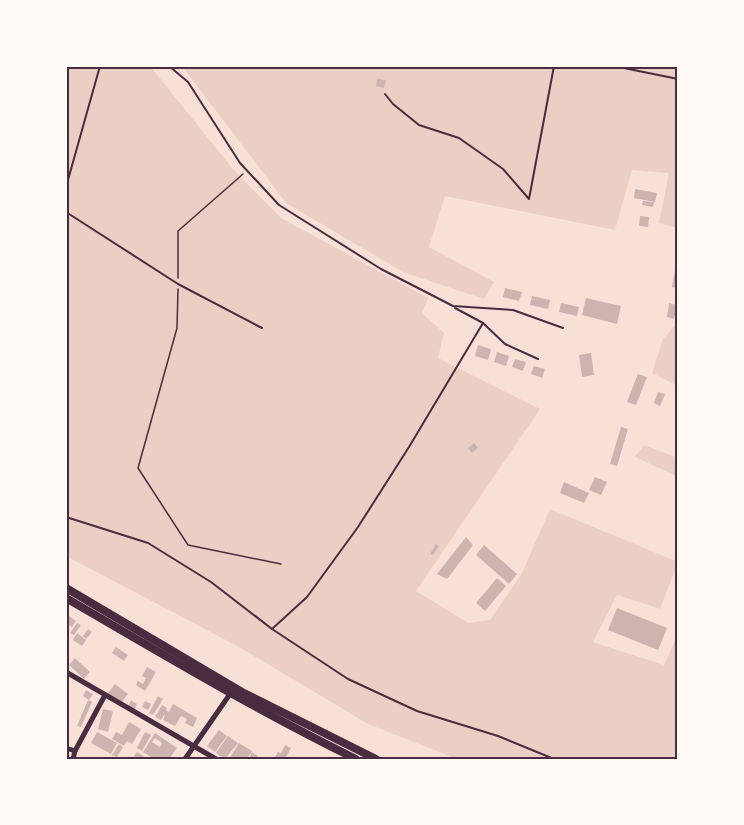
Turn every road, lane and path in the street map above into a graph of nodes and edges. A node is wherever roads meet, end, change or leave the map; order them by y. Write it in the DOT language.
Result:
graph roads {
  1 [pos="100,66"];
  2 [pos="168,66"];
  3 [pos="554,66"];
  4 [pos="614,66"];
  5 [pos="678,79"];
  6 [pos="386,94"];
  7 [pos="247,171"];
  8 [pos="66,187"];
  9 [pos="66,212"];
  10 [pos="178,284"];
  11 [pos="453,306"];
  12 [pos="483,323"];
  13 [pos="262,328"];
  14 [pos="563,328"];
  15 [pos="538,359"];
  16 [pos="66,517"];
  17 [pos="281,564"];
  18 [pos="66,588"];
  19 [pos="66,598"];
  20 [pos="272,629"];
  21 [pos="66,672"];
  22 [pos="230,694"];
  23 [pos="105,695"];
  24 [pos="193,745"];
  25 [pos="66,748"];
  26 [pos="75,751"];
  27 [pos="73,759"];
  28 [pos="185,759"];
  29 [pos="216,759"];
  30 [pos="356,759"];
  31 [pos="376,759"];
  32 [pos="554,759"];
  1 -- 8 [label="lane"];
  2 -- 7 [label="lane"];
  3 -- 6 [label="lane"];
  4 -- 5 [label="lane"];
  7 -- 10 [label="path"];
  7 -- 11 [label="lane"];
  9 -- 10 [label="lane"];
  10 -- 13 [label="lane"];
  10 -- 17 [label="path"];
  11 -- 12 [label="lane"];
  11 -- 14 [label="lane"];
  12 -- 15 [label="lane"];
  12 -- 20 [label="lane"];
  16 -- 20 [label="lane"];
  18 -- 31 [label="main road"];
  19 -- 22 [label="main road"];
  20 -- 32 [label="lane"];
  21 -- 23 [label="street"];
  22 -- 24 [label="street"];
  22 -- 30 [label="main road"];
  23 -- 24 [label="street"];
  23 -- 26 [label="street"];
  24 -- 28 [label="street"];
  24 -- 29 [label="street"];
  25 -- 26 [label="street"];
  26 -- 27 [label="street"];
}
